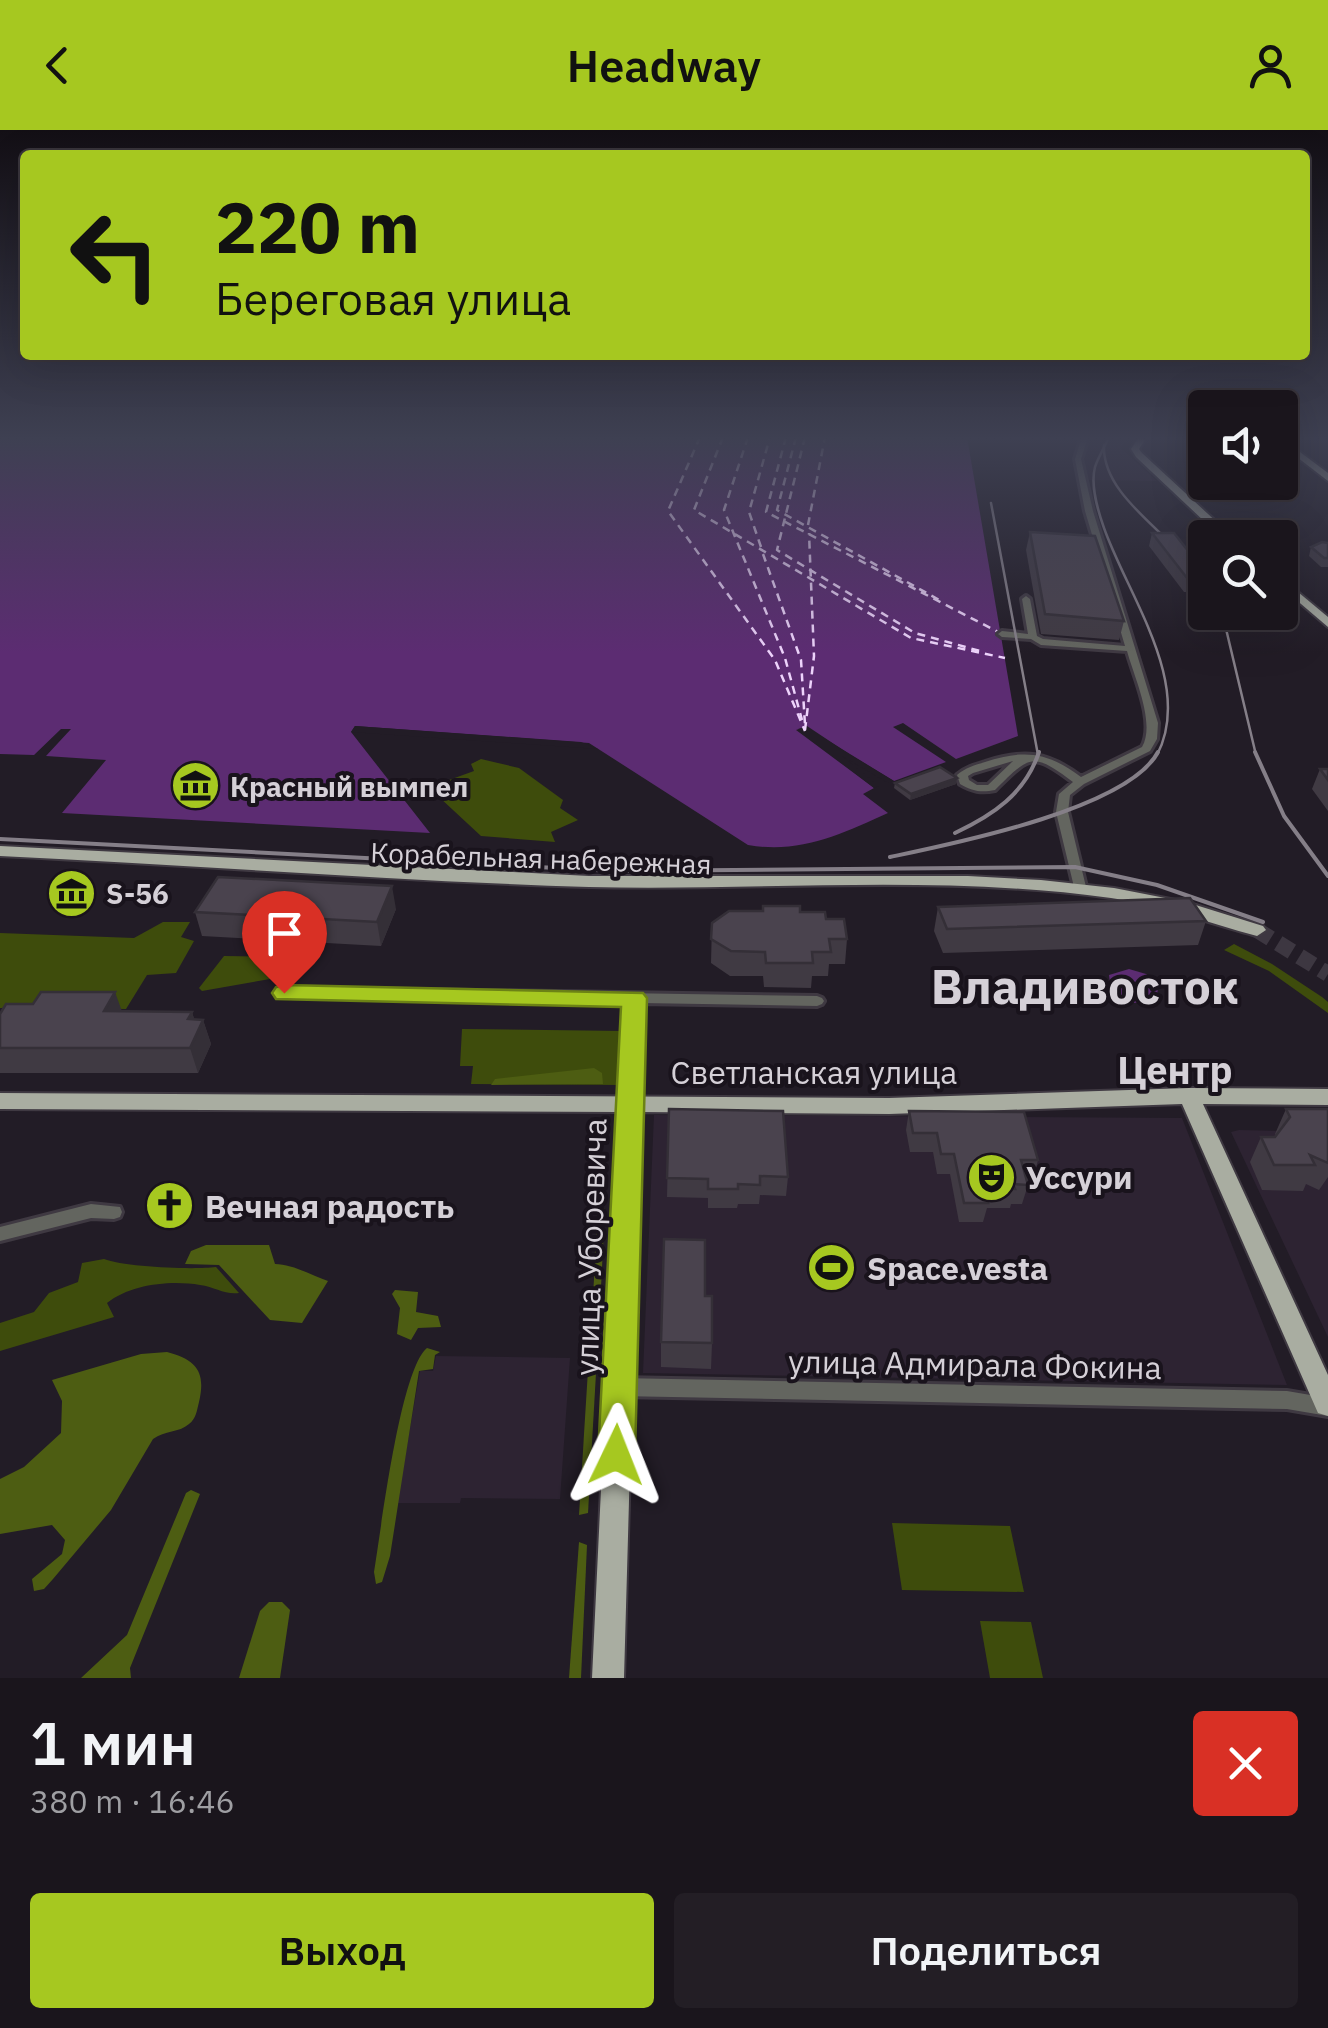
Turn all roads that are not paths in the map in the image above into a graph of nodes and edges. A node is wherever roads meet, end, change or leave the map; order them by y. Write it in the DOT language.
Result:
graph roads {
  1 [pos="1087,509"];
  2 [pos="1298,596"];
  3 [pos="1026,599"];
  4 [pos="1308,604"];
  5 [pos="1328,604"];
  6 [pos="1328,623"];
  7 [pos="1002,634"];
  8 [pos="1033,637"];
  9 [pos="1132,649"];
  10 [pos="1034,757"];
  11 [pos="1080,782"];
  12 [pos="0,854"];
  13 [pos="1080,887"];
  14 [pos="1257,930"];
  15 [pos="284,993"];
  16 [pos="634,998"];
  17 [pos="817,1001"];
  18 [pos="1189,1096"];
  19 [pos="1328,1097"];
  20 [pos="0,1102"];
  21 [pos="630,1105"];
  22 [pos="114,1212"];
  23 [pos="0,1234"];
  24 [pos="619,1387"];
  25 [pos="1328,1406"];
  26 [pos="608,1678"];
  1 -- 9 [label="street"];
  2 -- 4 [label="main road"];
  3 -- 8 [label="street"];
  4 -- 5 [label="main road"];
  4 -- 6 [label="main road"];
  7 -- 8 [label="street"];
  8 -- 9 [label="street"];
  9 -- 11 [label="street"];
  10 -- 10 [label="street"];
  10 -- 11 [label="street"];
  11 -- 13 [label="street"];
  12 -- 13 [label="main road, Корабельная набережная"];
  13 -- 14 [label="main road, Корабельная набережная"];
  15 -- 16 [label="street"];
  16 -- 17 [label="street"];
  16 -- 21 [label="street, улица Уборевича"];
  18 -- 19 [label="main road, Светланская улица"];
  18 -- 21 [label="main road, Светланская улица"];
  18 -- 25 [label="main road"];
  20 -- 21 [label="main road, Светланская улица"];
  21 -- 24 [label="main road, улица Уборевича"];
  22 -- 23 [label="street"];
  24 -- 25 [label="street, улица Адмирала Фокина"];
  24 -- 26 [label="main road, улица Уборевича"];
}
